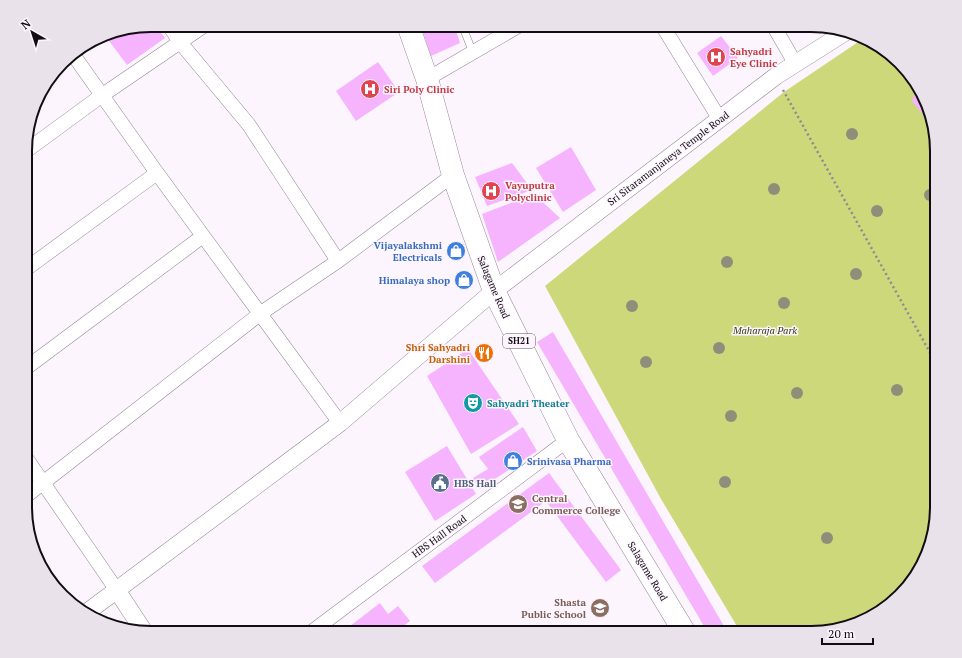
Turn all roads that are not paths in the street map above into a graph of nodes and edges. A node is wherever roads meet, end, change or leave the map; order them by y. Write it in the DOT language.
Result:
graph roads {
  1 [pos="173,32"];
  2 [pos="193,32"];
  3 [pos="410,32"];
  4 [pos="465,32"];
  5 [pos="508,32"];
  6 [pos="666,32"];
  7 [pos="777,32"];
  8 [pos="840,35"];
  9 [pos="179,41"];
  10 [pos="473,53"];
  11 [pos="75,59"];
  12 [pos="795,63"];
  13 [pos="427,79"];
  14 [pos="101,96"];
  15 [pos="719,118"];
  16 [pos="32,146"];
  17 [pos="157,173"];
  18 [pos="453,175"];
  19 [pos="203,236"];
  20 [pos="338,261"];
  21 [pos="32,265"];
  22 [pos="494,290"];
  23 [pos="261,313"];
  24 [pos="32,364"];
  25 [pos="340,423"];
  26 [pos="568,440"];
  27 [pos="32,466"];
  28 [pos="44,482"];
  29 [pos="32,491"];
  30 [pos="116,589"];
  31 [pos="90,610"];
  32 [pos="140,626"];
  33 [pos="319,626"];
  34 [pos="681,626"];
  1 -- 9 [label="street"];
  2 -- 9 [label="street"];
  3 -- 13 [label="main road, Salagame Road / SH21"];
  4 -- 10 [label="lane"];
  5 -- 10 [label="street"];
  6 -- 15 [label="street"];
  7 -- 12 [label="street"];
  8 -- 12 [label="street, Sri Sitaramanjaneya Temple Road"];
  9 -- 14 [label="street"];
  9 -- 20 [label="street"];
  10 -- 13 [label="street"];
  11 -- 14 [label="street"];
  12 -- 15 [label="street, Sri Sitaramanjaneya Temple Road"];
  13 -- 18 [label="main road, Salagame Road / SH21"];
  14 -- 16 [label="street"];
  14 -- 17 [label="street"];
  15 -- 22 [label="street, Sri Sitaramanjaneya Temple Road"];
  17 -- 19 [label="street"];
  17 -- 21 [label="street"];
  18 -- 20 [label="street"];
  18 -- 22 [label="main road, Salagame Road / SH21"];
  19 -- 23 [label="street"];
  19 -- 24 [label="street"];
  20 -- 23 [label="street"];
  22 -- 25 [label="street, Sri Sitaramanjaneya Temple Road"];
  22 -- 26 [label="main road, Salagame Road / SH21"];
  23 -- 25 [label="street"];
  23 -- 28 [label="street"];
  25 -- 30 [label="street, Sri Sitaramanjaneya Temple Road"];
  26 -- 33 [label="street, HBS Hall Road"];
  26 -- 34 [label="main road, Salagame Road / SH21"];
  27 -- 28 [label="street"];
  28 -- 29 [label="street"];
  28 -- 30 [label="street"];
  30 -- 31 [label="street, Sri Sitaramanjaneya Temple Road"];
  30 -- 32 [label="street"];
}
